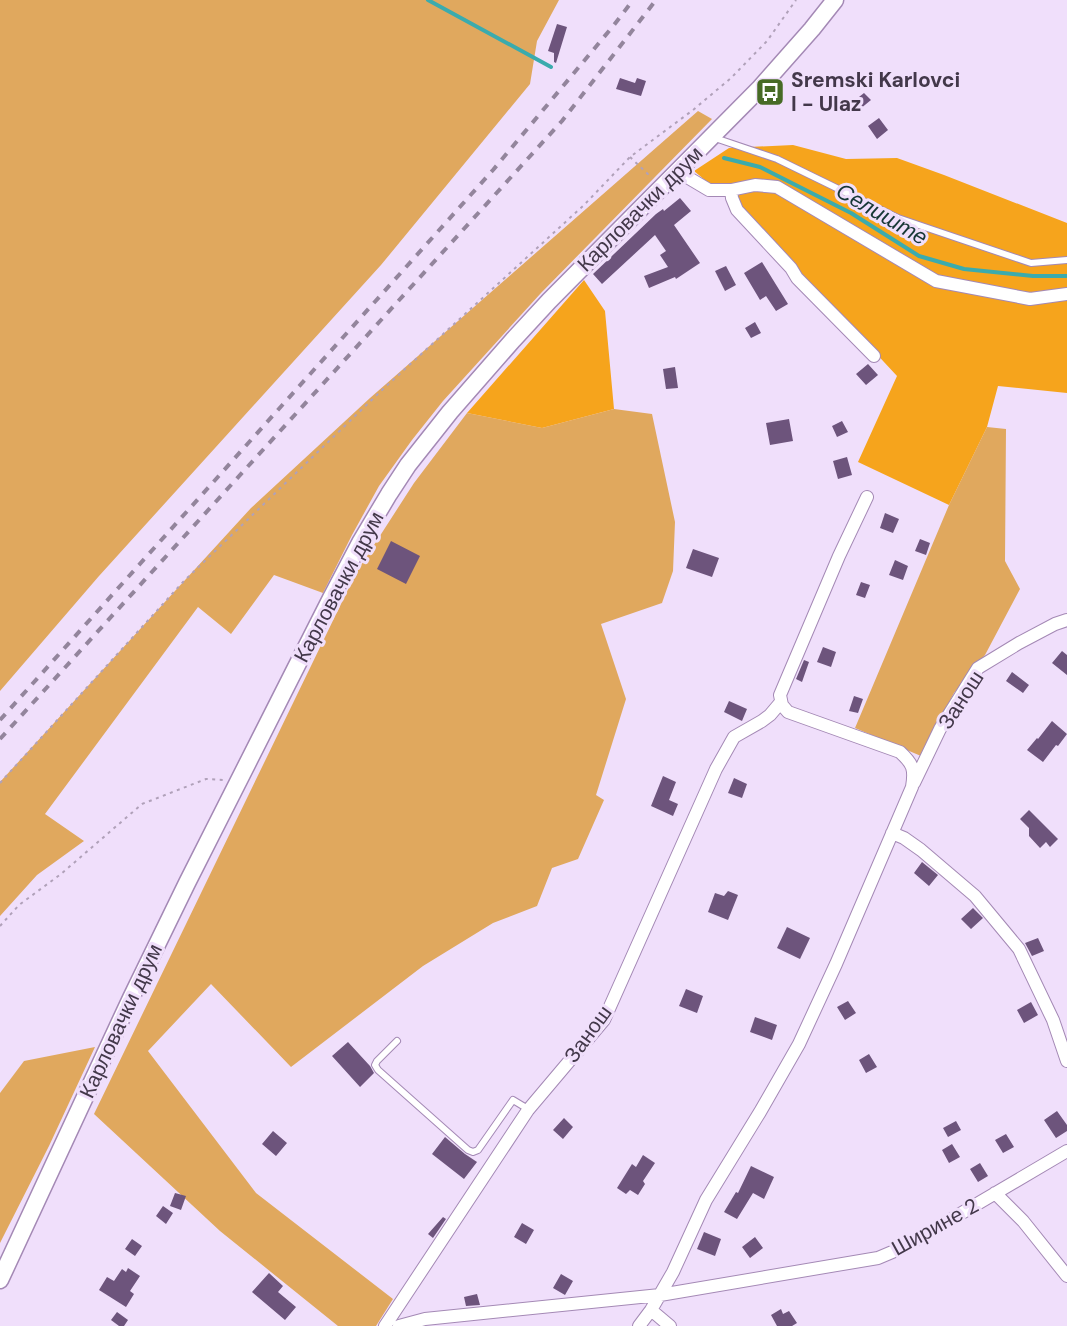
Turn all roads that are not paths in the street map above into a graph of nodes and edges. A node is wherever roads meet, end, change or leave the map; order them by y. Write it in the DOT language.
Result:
graph roads {
  1 [pos="835,0"];
  2 [pos="712,137"];
  3 [pos="677,171"];
  4 [pos="731,190"];
  5 [pos="1067,260"];
  6 [pos="1067,294"];
  7 [pos="874,356"];
  8 [pos="867,497"];
  9 [pos="1067,620"];
  10 [pos="781,702"];
  11 [pos="912,787"];
  12 [pos="892,833"];
  13 [pos="397,1041"];
  14 [pos="1067,1061"];
  15 [pos="528,1110"];
  16 [pos="1067,1151"];
  17 [pos="995,1193"];
  18 [pos="1067,1276"];
  19 [pos="0,1280"];
  20 [pos="660,1295"];
  21 [pos="651,1311"];
  22 [pos="392,1326"];
  23 [pos="639,1326"];
  24 [pos="670,1326"];
  1 -- 2 [label="main road, Карловачки друм"];
  2 -- 3 [label="main road, Карловачки друм"];
  2 -- 5 [label="lane"];
  3 -- 4 [label="street"];
  3 -- 19 [label="main road, Карловачки друм"];
  4 -- 6 [label="street"];
  4 -- 7 [label="street"];
  8 -- 10 [label="street"];
  9 -- 11 [label="street, Занош"];
  10 -- 11 [label="street"];
  10 -- 15 [label="street, Занош"];
  11 -- 12 [label="street, Занош"];
  12 -- 14 [label="street"];
  12 -- 20 [label="street, Занош"];
  13 -- 15 [label="lane"];
  15 -- 22 [label="street, Занош"];
  16 -- 17 [label="street"];
  17 -- 18 [label="street, Ширине 2"];
  17 -- 20 [label="street, Ширине 2"];
  20 -- 21 [label="street, Занош"];
  20 -- 22 [label="street, Ширине 2"];
  21 -- 23 [label="street, Занош"];
  21 -- 24 [label="street"];
}
